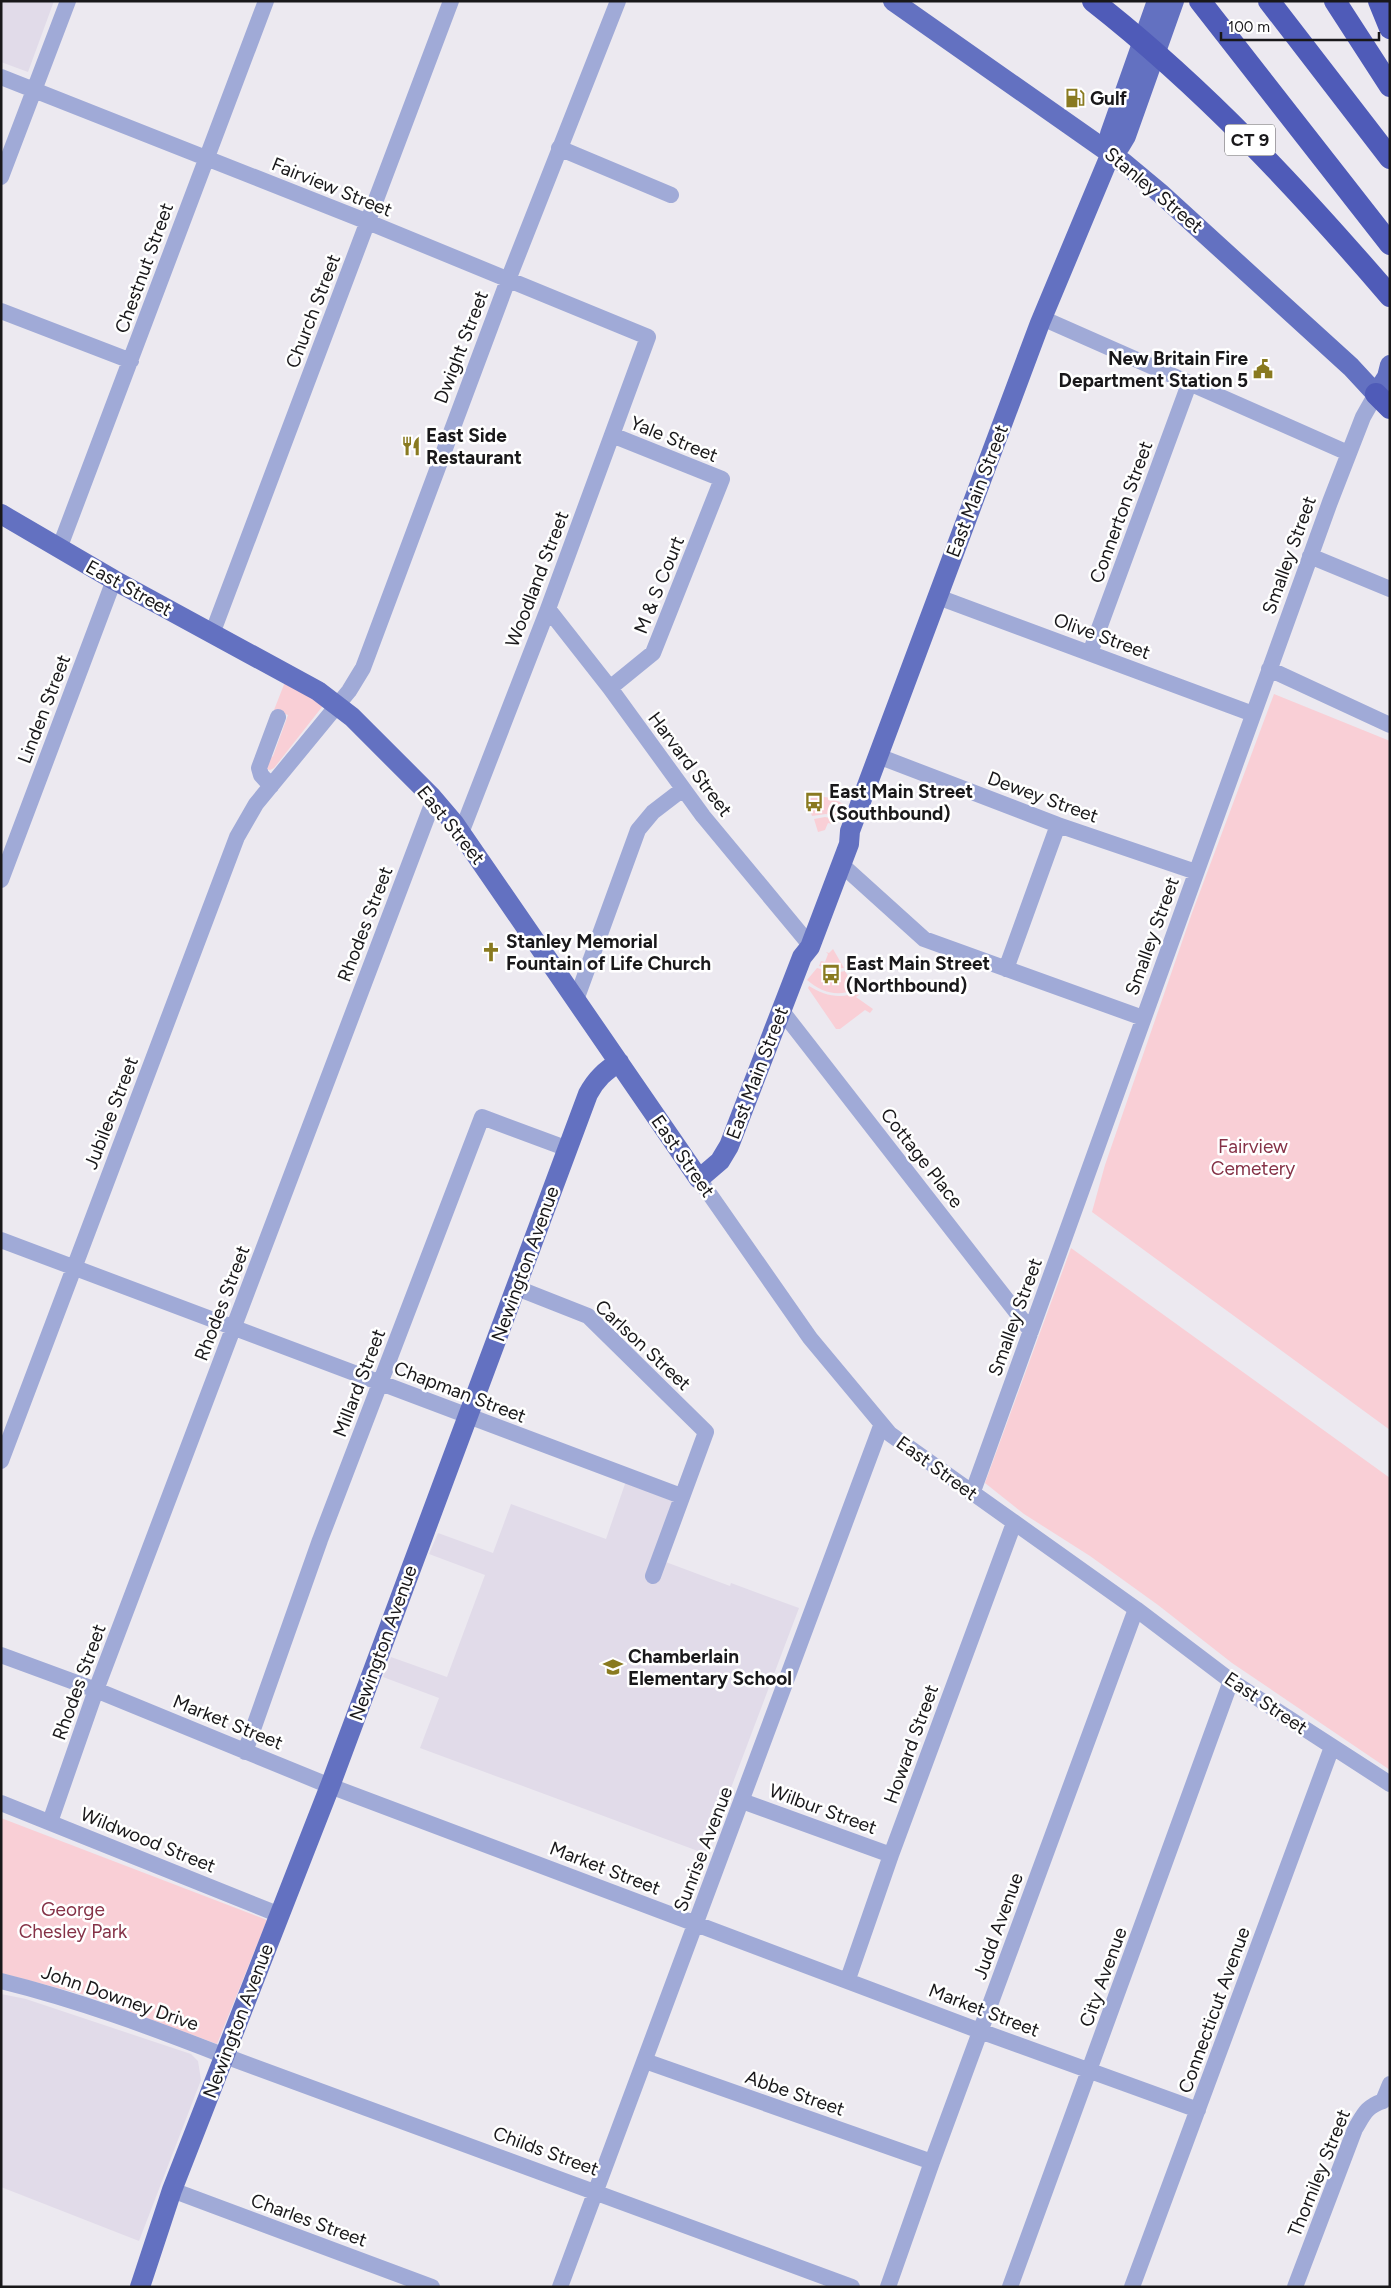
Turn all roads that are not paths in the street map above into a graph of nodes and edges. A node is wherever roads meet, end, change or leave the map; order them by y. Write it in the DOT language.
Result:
graph roads {
  1 [pos="68,1"];
  2 [pos="266,1"];
  3 [pos="451,1"];
  4 [pos="618,1"];
  5 [pos="894,1"];
  6 [pos="1093,1"];
  7 [pos="1157,1"];
  8 [pos="1174,1"];
  9 [pos="1200,1"];
  10 [pos="1269,1"];
  11 [pos="1335,1"];
  12 [pos="1379,1"];
  13 [pos="1156,26"];
  14 [pos="1390,28"];
  15 [pos="1,76"];
  16 [pos="1390,86"];
  17 [pos="34,90"];
  18 [pos="559,148"];
  19 [pos="1111,153"];
  20 [pos="206,158"];
  21 [pos="1390,158"];
  22 [pos="1,178"];
  23 [pos="671,195"];
  24 [pos="368,222"];
  25 [pos="1390,244"];
  26 [pos="508,280"];
  27 [pos="1390,296"];
  28 [pos="1,311"];
  29 [pos="1042,318"];
  30 [pos="648,337"];
  31 [pos="131,361"];
  32 [pos="1189,384"];
  33 [pos="1386,384"];
  34 [pos="612,435"];
  35 [pos="1348,453"];
  36 [pos="722,479"];
  37 [pos="1,514"];
  38 [pos="59,549"];
  39 [pos="1310,556"];
  40 [pos="114,580"];
  41 [pos="1390,589"];
  42 [pos="938,597"];
  43 [pos="548,609"];
  44 [pos="212,634"];
  45 [pos="1090,653"];
  46 [pos="1270,669"];
  47 [pos="610,688"];
  48 [pos="338,704"];
  49 [pos="1253,714"];
  50 [pos="278,717"];
  51 [pos="1390,724"];
  52 [pos="878,756"];
  53 [pos="271,786"];
  54 [pos="683,789"];
  55 [pos="434,799"];
  56 [pos="1058,825"];
  57 [pos="850,831"];
  58 [pos="461,833"];
  59 [pos="842,865"];
  60 [pos="1196,872"];
  61 [pos="1,880"];
  62 [pos="803,948"];
  63 [pos="1006,969"];
  64 [pos="576,1000"];
  65 [pos="782,1010"];
  66 [pos="1143,1018"];
  67 [pos="619,1062"];
  68 [pos="568,1149"];
  69 [pos="699,1179"];
  70 [pos="1,1240"];
  71 [pos="74,1267"];
  72 [pos="517,1288"];
  73 [pos="233,1328"];
  74 [pos="1031,1331"];
  75 [pos="380,1383"];
  76 [pos="468,1416"];
  77 [pos="881,1426"];
  78 [pos="1,1461"];
  79 [pos="972,1494"];
  80 [pos="681,1496"];
  81 [pos="1014,1523"];
  82 [pos="654,1576"];
  83 [pos="1136,1609"];
  84 [pos="1,1655"];
  85 [pos="1231,1681"];
  86 [pos="96,1690"];
  87 [pos="1332,1747"];
  88 [pos="245,1752"];
  89 [pos="1390,1784"];
  90 [pos="330,1786"];
  91 [pos="742,1801"];
  92 [pos="1,1803"];
  93 [pos="50,1822"];
  94 [pos="891,1855"];
  95 [pos="280,1915"];
  96 [pos="696,1923"];
  97 [pos="848,1980"];
  98 [pos="1,1981"];
  99 [pos="980,2031"];
  100 [pos="225,2056"];
  101 [pos="645,2061"];
  102 [pos="1090,2071"];
  103 [pos="1390,2084"];
  104 [pos="1387,2102"];
  105 [pos="1198,2110"];
  106 [pos="932,2162"];
  107 [pos="172,2190"];
  108 [pos="597,2191"];
  109 [pos="140,2287"];
  110 [pos="432,2287"];
  111 [pos="560,2287"];
  112 [pos="852,2287"];
  113 [pos="888,2287"];
  114 [pos="1010,2287"];
  115 [pos="1132,2287"];
  116 [pos="1294,2287"];
  1 -- 17 [label="street"];
  2 -- 20 [label="street, Chestnut Street"];
  3 -- 24 [label="street, Church Street"];
  4 -- 18 [label="street, Dwight Street"];
  5 -- 19 [label="main road, Stanley Street"];
  6 -- 27 [label="highway, CT 9"];
  7 -- 13 [label="main road, East Main Street"];
  8 -- 13 [label="main road, East Main Street"];
  9 -- 25 [label="highway"];
  10 -- 21 [label="highway"];
  11 -- 16 [label="highway"];
  12 -- 14 [label="highway"];
  13 -- 19 [label="main road, East Main Street"];
  15 -- 17 [label="street, Fairview Street"];
  17 -- 20 [label="street, Fairview Street"];
  17 -- 22 [label="street"];
  18 -- 23 [label="street"];
  18 -- 26 [label="street, Dwight Street"];
  19 -- 29 [label="main road, East Main Street"];
  19 -- 33 [label="main road, Stanley Street"];
  20 -- 24 [label="street, Fairview Street"];
  20 -- 31 [label="street, Chestnut Street"];
  24 -- 26 [label="street, Fairview Street"];
  24 -- 44 [label="street, Church Street"];
  26 -- 30 [label="street, Fairview Street"];
  26 -- 48 [label="street, Dwight Street"];
  28 -- 31 [label="street"];
  29 -- 32 [label="street"];
  29 -- 42 [label="main road, East Main Street"];
  30 -- 34 [label="street, Woodland Street"];
  31 -- 38 [label="street, Chestnut Street"];
  32 -- 35 [label="street"];
  32 -- 45 [label="street, Connerton Street"];
  33 -- 35 [label="street, Smalley Street"];
  34 -- 36 [label="street, Yale Street"];
  34 -- 43 [label="street, Woodland Street"];
  35 -- 39 [label="street, Smalley Street"];
  36 -- 47 [label="street, M & S Court"];
  37 -- 38 [label="main road, East Street"];
  38 -- 40 [label="main road, East Street"];
  39 -- 41 [label="street"];
  39 -- 46 [label="street, Smalley Street"];
  40 -- 44 [label="main road, East Street"];
  40 -- 61 [label="street, Linden Street"];
  42 -- 45 [label="street, Olive Street"];
  42 -- 52 [label="main road, East Main Street"];
  43 -- 47 [label="street, Harvard Street"];
  43 -- 58 [label="street, Woodland Street"];
  44 -- 48 [label="main road, East Street"];
  45 -- 49 [label="street, Olive Street"];
  46 -- 49 [label="street, Smalley Street"];
  46 -- 51 [label="street"];
  47 -- 54 [label="street, Harvard Street"];
  48 -- 53 [label="street, Jubilee Street"];
  48 -- 55 [label="main road, East Street"];
  49 -- 60 [label="street, Smalley Street"];
  50 -- 53 [label="street"];
  52 -- 56 [label="street, Dewey Street"];
  52 -- 57 [label="main road, East Main Street"];
  53 -- 71 [label="street, Jubilee Street"];
  54 -- 62 [label="street, Harvard Street"];
  54 -- 64 [label="street"];
  55 -- 58 [label="main road, East Street"];
  55 -- 73 [label="street, Rhodes Street"];
  56 -- 60 [label="street, Dewey Street"];
  56 -- 63 [label="street"];
  57 -- 59 [label="main road, East Main Street"];
  57 -- 62 [label="main road, East Main Street"];
  58 -- 64 [label="main road, East Street"];
  59 -- 62 [label="main road, East Main Street"];
  59 -- 63 [label="street"];
  60 -- 66 [label="street, Smalley Street"];
  62 -- 65 [label="main road, East Main Street"];
  63 -- 66 [label="street"];
  64 -- 67 [label="main road, East Street"];
  65 -- 69 [label="main road, East Main Street"];
  65 -- 74 [label="street, Cottage Place"];
  66 -- 74 [label="street, Smalley Street"];
  67 -- 68 [label="main road, Newington Avenue"];
  67 -- 69 [label="main road, East Street"];
  68 -- 72 [label="main road, Newington Avenue"];
  68 -- 75 [label="street, Millard Street"];
  69 -- 77 [label="street, East Street"];
  70 -- 71 [label="street, Chapman Street"];
  71 -- 73 [label="street, Chapman Street"];
  71 -- 78 [label="street, Jubilee Street"];
  72 -- 76 [label="main road, Newington Avenue"];
  72 -- 80 [label="street, Carlson Street"];
  73 -- 75 [label="street, Chapman Street"];
  73 -- 86 [label="street, Rhodes Street"];
  74 -- 79 [label="street, Smalley Street"];
  75 -- 76 [label="street, Chapman Street"];
  75 -- 88 [label="street, Millard Street"];
  76 -- 80 [label="street, Chapman Street"];
  76 -- 90 [label="main road, Newington Avenue"];
  77 -- 79 [label="street, East Street"];
  77 -- 91 [label="street, Sunrise Avenue"];
  79 -- 81 [label="street, East Street"];
  80 -- 82 [label="street"];
  81 -- 83 [label="street, East Street"];
  81 -- 94 [label="street, Howard Street"];
  83 -- 85 [label="street, East Street"];
  83 -- 99 [label="street, Judd Avenue"];
  84 -- 86 [label="street, Market Street"];
  85 -- 87 [label="street, East Street"];
  85 -- 102 [label="street, City Avenue"];
  86 -- 88 [label="street, Market Street"];
  86 -- 93 [label="street, Rhodes Street"];
  87 -- 89 [label="street, East Street"];
  87 -- 105 [label="street, Connecticut Avenue"];
  88 -- 90 [label="street, Market Street"];
  90 -- 95 [label="main road, Newington Avenue"];
  90 -- 96 [label="street, Market Street"];
  91 -- 94 [label="street, Wilbur Street"];
  91 -- 96 [label="street, Sunrise Avenue"];
  92 -- 93 [label="street, Wildwood Street"];
  93 -- 95 [label="street, Wildwood Street"];
  94 -- 97 [label="street, Howard Street"];
  95 -- 100 [label="main road, Newington Avenue"];
  96 -- 97 [label="street, Market Street"];
  96 -- 101 [label="street, Sunrise Avenue"];
  97 -- 99 [label="street, Market Street"];
  98 -- 100 [label="street, John Downey Drive"];
  99 -- 102 [label="street, Market Street"];
  99 -- 106 [label="street, Judd Avenue"];
  100 -- 107 [label="main road, Newington Avenue"];
  100 -- 108 [label="street, Childs Street"];
  101 -- 106 [label="street, Abbe Street"];
  101 -- 108 [label="street, Sunrise Avenue"];
  102 -- 105 [label="street, Market Street"];
  102 -- 114 [label="street, City Avenue"];
  103 -- 104 [label="street, Thorniley Street"];
  104 -- 116 [label="street, Thorniley Street"];
  105 -- 115 [label="street, Connecticut Avenue"];
  106 -- 113 [label="street, Judd Avenue"];
  107 -- 109 [label="main road, Newington Avenue"];
  107 -- 110 [label="street, Charles Street"];
  108 -- 111 [label="street, Sunrise Avenue"];
  108 -- 112 [label="street, Childs Street"];
}
